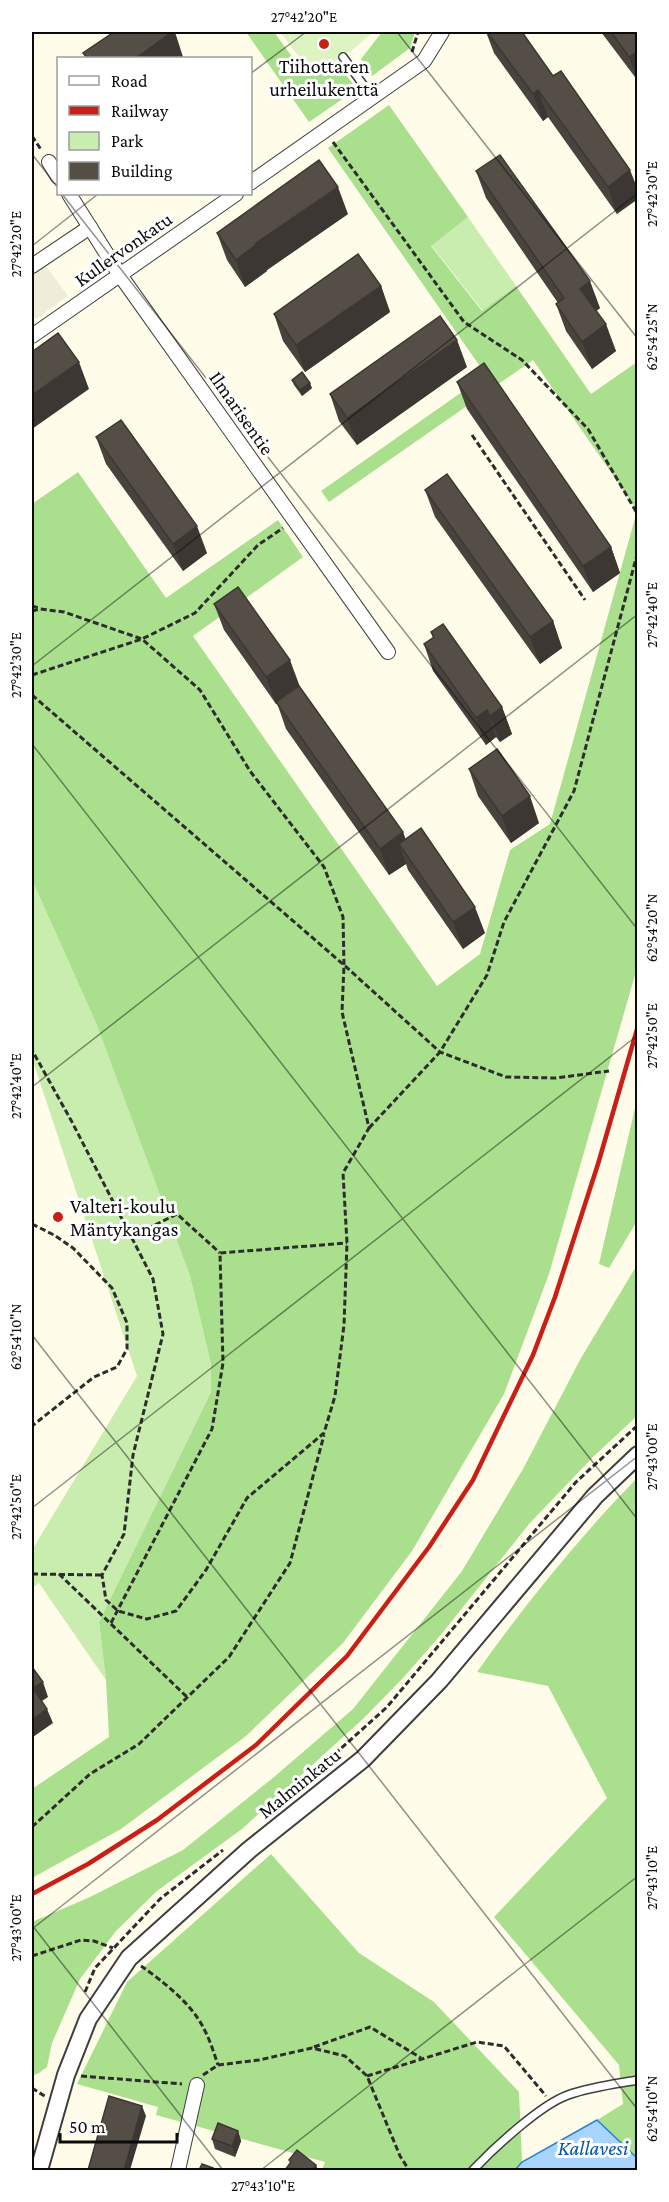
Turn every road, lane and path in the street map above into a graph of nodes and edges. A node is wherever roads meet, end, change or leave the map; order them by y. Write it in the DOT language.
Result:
graph roads {
  1 [pos="418,32"];
  2 [pos="442,32"];
  3 [pos="410,56"];
  4 [pos="343,57"];
  5 [pos="372,97"];
  6 [pos="324,131"];
  7 [pos="49,162"];
  8 [pos="57,175"];
  9 [pos="252,182"];
  10 [pos="70,195"];
  11 [pos="235,195"];
  12 [pos="90,227"];
  13 [pos="32,266"];
  14 [pos="120,275"];
  15 [pos="32,336"];
  16 [pos="472,435"];
  17 [pos="638,515"];
  18 [pos="296,523"];
  19 [pos="638,551"];
  20 [pos="585,600"];
  21 [pos="32,606"];
  22 [pos="40,609"];
  23 [pos="32,611"];
  24 [pos="142,639"];
  25 [pos="388,652"];
  26 [pos="32,675"];
  27 [pos="32,695"];
  28 [pos="344,965"];
  29 [pos="32,1050"];
  30 [pos="440,1052"];
  31 [pos="609,1071"];
  32 [pos="369,1128"];
  33 [pos="32,1224"];
  34 [pos="131,1237"];
  35 [pos="347,1243"];
  36 [pos="220,1253"];
  37 [pos="638,1425"];
  38 [pos="32,1426"];
  39 [pos="324,1433"];
  40 [pos="638,1455"];
  41 [pos="32,1574"];
  42 [pos="59,1574"];
  43 [pos="102,1575"];
  44 [pos="118,1611"];
  45 [pos="111,1623"];
  46 [pos="188,1698"];
  47 [pos="280,1803"];
  48 [pos="32,1827"];
  49 [pos="225,1848"];
  50 [pos="114,1949"];
  51 [pos="32,1956"];
  52 [pos="129,1958"];
  53 [pos="82,1999"];
  54 [pos="312,2048"];
  55 [pos="423,2059"];
  56 [pos="218,2065"];
  57 [pos="66,2075"];
  58 [pos="367,2076"];
  59 [pos="638,2080"];
  60 [pos="197,2085"];
  61 [pos="32,2088"];
  62 [pos="47,2097"];
  63 [pos="552,2103"];
  64 [pos="39,2170"];
  65 [pos="177,2170"];
  66 [pos="409,2170"];
  67 [pos="473,2170"];
  1 -- 3 [label="path"];
  2 -- 5 [label="street"];
  4 -- 5 [label="lane"];
  5 -- 6 [label="street"];
  6 -- 9 [label="street"];
  6 -- 17 [label="path"];
  7 -- 8 [label="street"];
  10 -- 12 [label="street, Ilmarisentie"];
  11 -- 14 [label="street, Kullervonkatu"];
  12 -- 13 [label="street"];
  12 -- 14 [label="street, Ilmarisentie"];
  14 -- 15 [label="street, Kullervonkatu"];
  14 -- 18 [label="street, Ilmarisentie"];
  16 -- 20 [label="path"];
  18 -- 24 [label="path"];
  18 -- 25 [label="street, Ilmarisentie"];
  19 -- 30 [label="path"];
  21 -- 22 [label="path"];
  22 -- 23 [label="path"];
  22 -- 24 [label="path"];
  24 -- 26 [label="path"];
  24 -- 28 [label="path"];
  27 -- 28 [label="path"];
  28 -- 30 [label="path"];
  28 -- 32 [label="path"];
  29 -- 34 [label="path"];
  30 -- 31 [label="path"];
  30 -- 32 [label="path"];
  32 -- 35 [label="path"];
  33 -- 38 [label="path"];
  34 -- 36 [label="path"];
  34 -- 43 [label="path"];
  35 -- 36 [label="path"];
  35 -- 39 [label="path"];
  36 -- 44 [label="path"];
  37 -- 47 [label="path"];
  39 -- 44 [label="path"];
  39 -- 46 [label="path"];
  40 -- 52 [label="street, Malminkatu"];
  41 -- 42 [label="path"];
  42 -- 43 [label="path"];
  42 -- 45 [label="path"];
  43 -- 44 [label="path"];
  44 -- 45 [label="path"];
  45 -- 46 [label="path"];
  46 -- 48 [label="path"];
  49 -- 50 [label="path"];
  50 -- 51 [label="path"];
  50 -- 52 [label="path"];
  50 -- 53 [label="path"];
  52 -- 56 [label="path"];
  52 -- 57 [label="street, Malminkatu"];
  54 -- 55 [label="path"];
  54 -- 56 [label="path"];
  54 -- 58 [label="path"];
  55 -- 58 [label="path"];
  55 -- 63 [label="path"];
  56 -- 60 [label="path"];
  57 -- 60 [label="path"];
  57 -- 64 [label="street, Malminkatu"];
  58 -- 66 [label="path"];
  59 -- 63 [label="lane"];
  60 -- 65 [label="street"];
  61 -- 62 [label="path"];
  63 -- 67 [label="lane"];
}
